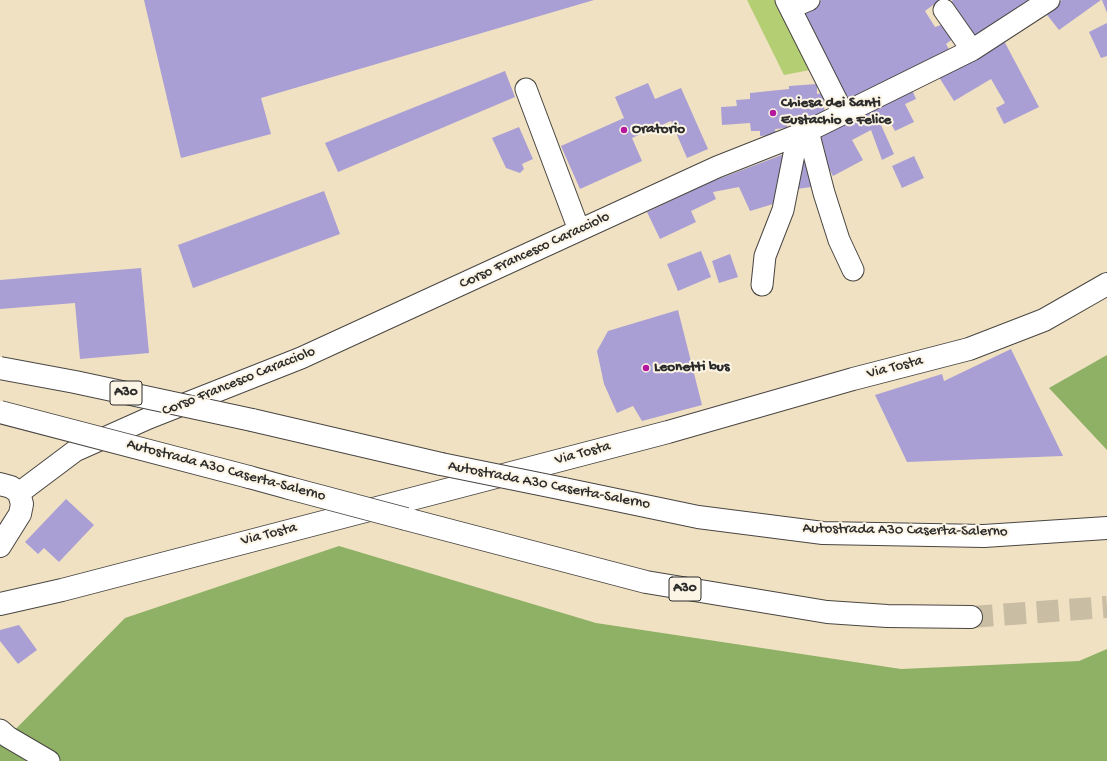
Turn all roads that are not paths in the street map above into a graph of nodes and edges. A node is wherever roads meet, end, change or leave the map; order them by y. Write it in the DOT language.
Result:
graph roads {
  1 [pos="810,0"];
  2 [pos="1049,0"];
  3 [pos="788,4"];
  4 [pos="944,10"];
  5 [pos="972,50"];
  6 [pos="526,88"];
  7 [pos="844,113"];
  8 [pos="803,132"];
  9 [pos="579,230"];
  10 [pos="853,270"];
  11 [pos="1107,284"];
  12 [pos="762,285"];
  13 [pos="0,368"];
  14 [pos="0,412"];
  15 [pos="9,489"];
  16 [pos="1107,528"];
  17 [pos="0,546"];
  18 [pos="0,604"];
  19 [pos="970,617"];
  20 [pos="0,730"];
  21 [pos="49,761"];
  1 -- 3 [label="street"];
  2 -- 5 [label="street, Corso Francesco Caracciolo"];
  3 -- 7 [label="street"];
  4 -- 5 [label="street"];
  5 -- 7 [label="street, Corso Francesco Caracciolo"];
  6 -- 9 [label="street"];
  7 -- 8 [label="street, Corso Francesco Caracciolo"];
  8 -- 9 [label="street, Corso Francesco Caracciolo"];
  8 -- 10 [label="street"];
  8 -- 12 [label="street"];
  9 -- 15 [label="street, Corso Francesco Caracciolo"];
  11 -- 18 [label="main road, Via Tosta"];
  13 -- 16 [label="main road, Autostrada A30 Caserta-Salerno / A30, bridge"];
  14 -- 19 [label="main road, Autostrada A30 Caserta-Salerno / A30, bridge"];
  15 -- 17 [label="main road, Corso Francesco Caracciolo"];
  20 -- 21 [label="street"];
}
